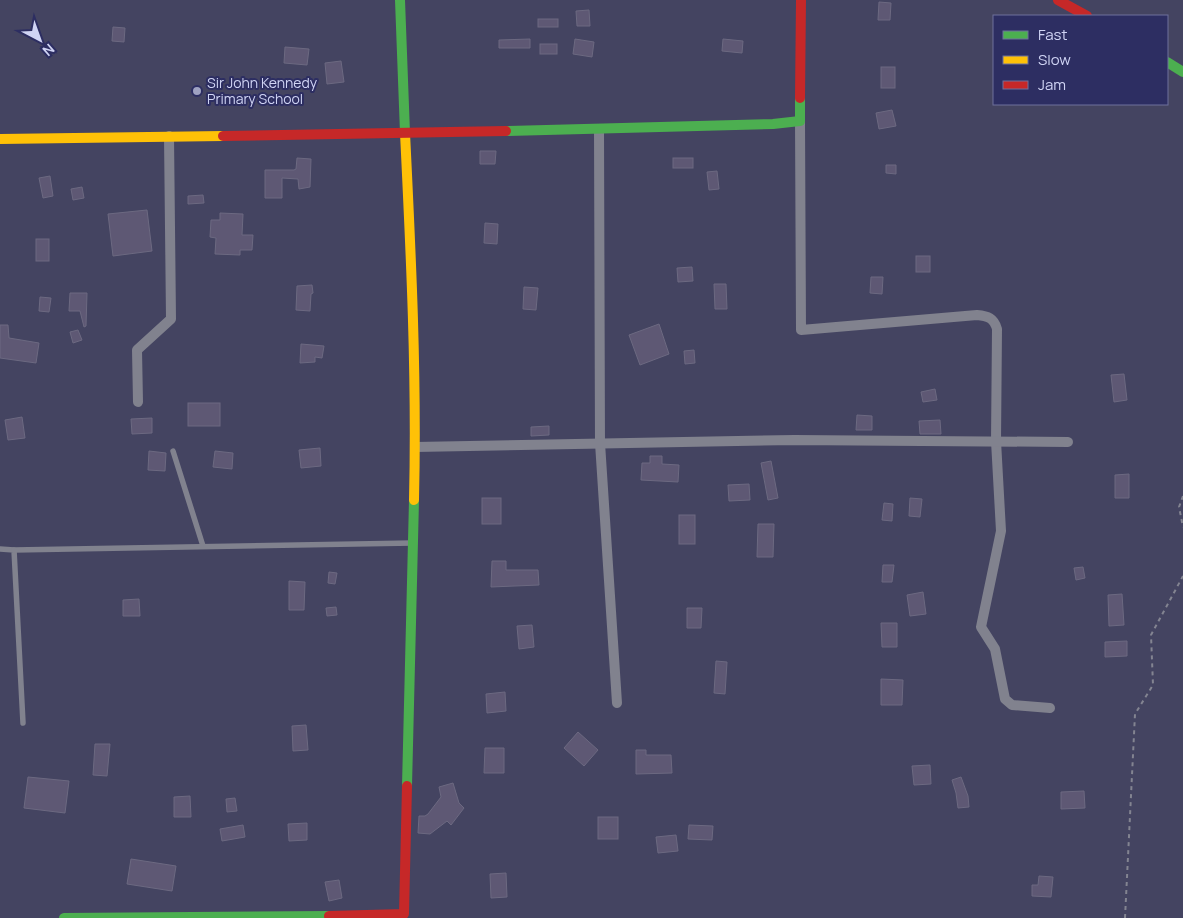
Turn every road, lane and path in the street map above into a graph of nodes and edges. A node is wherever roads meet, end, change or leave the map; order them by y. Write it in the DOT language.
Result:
graph roads {
  1 [pos="400,0"];
  2 [pos="801,0"];
  3 [pos="1058,0"];
  4 [pos="1085,15"];
  5 [pos="1168,63"];
  6 [pos="1183,72"];
  7 [pos="800,121"];
  8 [pos="599,130"];
  9 [pos="405,132"];
  10 [pos="169,136"];
  11 [pos="0,139"];
  12 [pos="138,402"];
  13 [pos="996,441"];
  14 [pos="1068,442"];
  15 [pos="600,443"];
  16 [pos="415,447"];
  17 [pos="173,451"];
  18 [pos="1183,496"];
  19 [pos="1183,527"];
  20 [pos="413,543"];
  21 [pos="203,546"];
  22 [pos="0,549"];
  23 [pos="14,550"];
  24 [pos="1183,576"];
  25 [pos="618,702"];
  26 [pos="1050,708"];
  27 [pos="23,723"];
  28 [pos="64,918"];
  29 [pos="304,918"];
  30 [pos="1125,918"];
  1 -- 9 [label="street"];
  2 -- 7 [label="street"];
  3 -- 4 [label="street"];
  5 -- 6 [label="street"];
  7 -- 8 [label="street"];
  7 -- 13 [label="street"];
  8 -- 9 [label="street"];
  8 -- 15 [label="street"];
  9 -- 10 [label="street"];
  9 -- 16 [label="street"];
  10 -- 11 [label="street"];
  10 -- 12 [label="street"];
  13 -- 14 [label="street"];
  13 -- 15 [label="street"];
  13 -- 26 [label="street"];
  15 -- 16 [label="street"];
  15 -- 25 [label="street"];
  16 -- 20 [label="street"];
  17 -- 21 [label="lane"];
  18 -- 19 [label="path"];
  20 -- 21 [label="lane"];
  20 -- 29 [label="street"];
  21 -- 23 [label="lane"];
  22 -- 23 [label="lane"];
  23 -- 27 [label="lane"];
  24 -- 30 [label="path"];
  28 -- 29 [label="street"];
}
